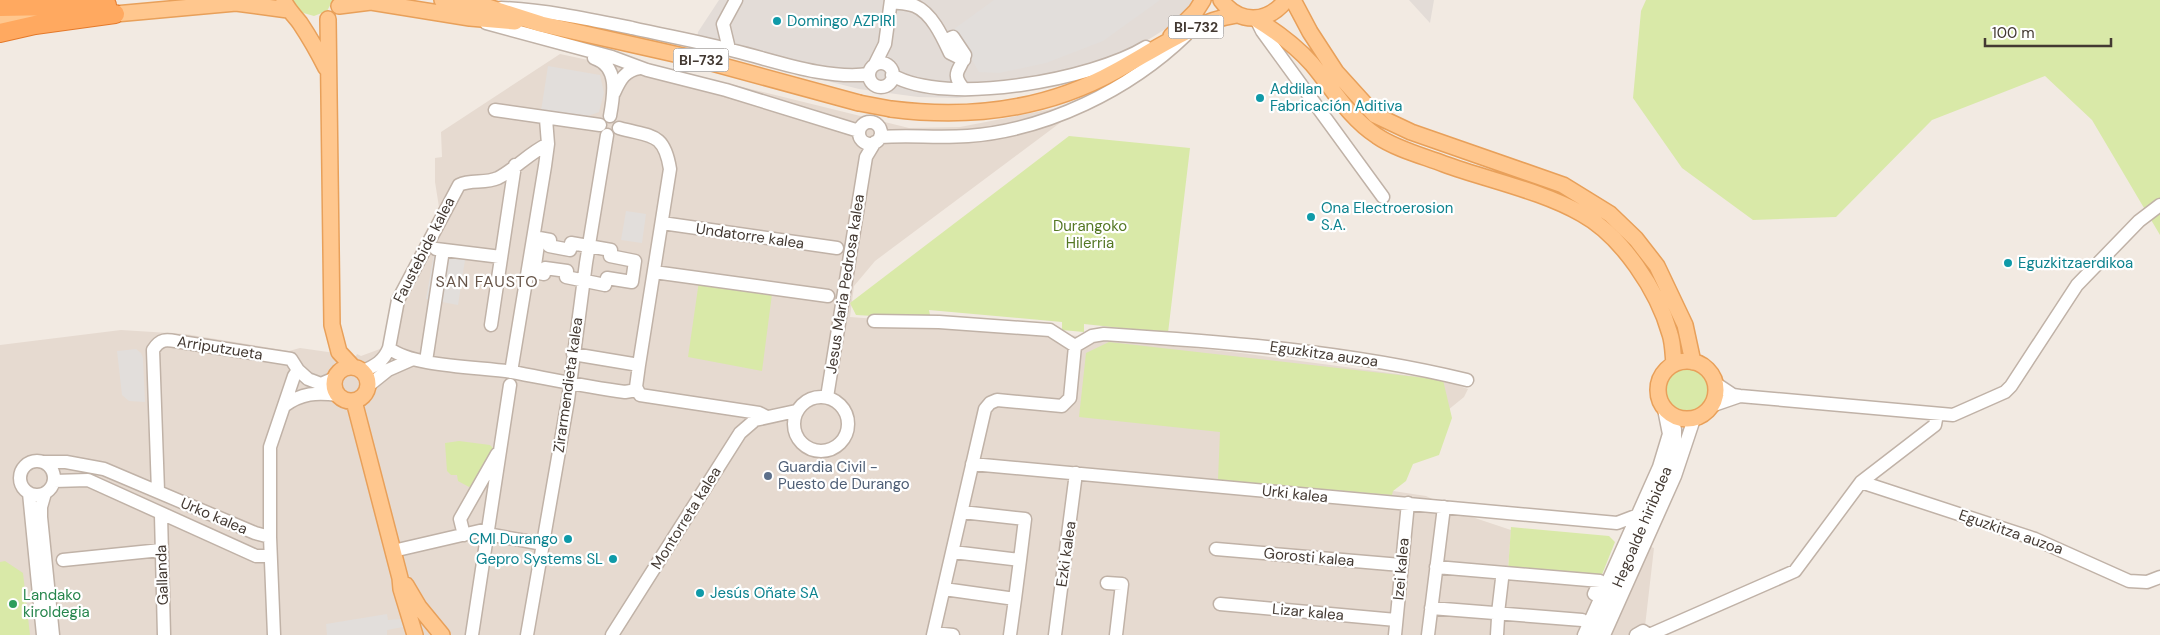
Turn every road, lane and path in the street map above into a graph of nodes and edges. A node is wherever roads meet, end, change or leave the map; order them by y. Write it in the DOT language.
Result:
graph roads {
  1 [pos="158,0"];
  2 [pos="442,0"];
  3 [pos="736,0"];
  4 [pos="1203,0"];
  5 [pos="1221,0"];
  6 [pos="1286,0"];
  7 [pos="1293,0"];
  8 [pos="891,1"];
  9 [pos="340,3"];
  10 [pos="915,3"];
  11 [pos="0,7"];
  12 [pos="488,7"];
  13 [pos="114,10"];
  14 [pos="290,10"];
  15 [pos="1236,15"];
  16 [pos="470,18"];
  17 [pos="328,19"];
  18 [pos="1256,19"];
  19 [pos="0,20"];
  20 [pos="541,24"];
  21 [pos="1186,28"];
  22 [pos="0,33"];
  23 [pos="946,40"];
  24 [pos="560,44"];
  25 [pos="885,44"];
  26 [pos="729,49"];
  27 [pos="950,53"];
  28 [pos="964,60"];
  29 [pos="640,68"];
  30 [pos="328,71"];
  31 [pos="892,72"];
  32 [pos="871,73"];
  33 [pos="884,86"];
  34 [pos="944,88"];
  35 [pos="963,88"];
  36 [pos="614,93"];
  37 [pos="495,110"];
  38 [pos="610,116"];
  39 [pos="546,118"];
  40 [pos="619,128"];
  41 [pos="604,130"];
  42 [pos="861,132"];
  43 [pos="878,135"];
  44 [pos="548,144"];
  45 [pos="515,165"];
  46 [pos="864,170"];
  47 [pos="1383,197"];
  48 [pos="2160,206"];
  49 [pos="662,224"];
  50 [pos="427,244"];
  51 [pos="589,246"];
  52 [pos="836,248"];
  53 [pos="443,250"];
  54 [pos="501,257"];
  55 [pos="654,272"];
  56 [pos="583,281"];
  57 [pos="828,296"];
  58 [pos="874,321"];
  59 [pos="490,325"];
  60 [pos="1075,346"];
  61 [pos="390,348"];
  62 [pos="339,352"];
  63 [pos="573,354"];
  64 [pos="413,359"];
  65 [pos="426,361"];
  66 [pos="1693,362"];
  67 [pos="1674,364"];
  68 [pos="639,365"];
  69 [pos="358,369"];
  70 [pos="298,370"];
  71 [pos="337,376"];
  72 [pos="510,378"];
  73 [pos="1467,380"];
  74 [pos="569,383"];
  75 [pos="1715,383"];
  76 [pos="368,386"];
  77 [pos="636,389"];
  78 [pos="338,395"];
  79 [pos="1740,396"];
  80 [pos="827,397"];
  81 [pos="354,401"];
  82 [pos="284,406"];
  83 [pos="1711,406"];
  84 [pos="796,411"];
  85 [pos="1669,412"];
  86 [pos="1937,414"];
  87 [pos="770,417"];
  88 [pos="1694,419"];
  89 [pos="793,426"];
  90 [pos="500,447"];
  91 [pos="44,462"];
  92 [pos="972,464"];
  93 [pos="1076,474"];
  94 [pos="54,481"];
  95 [pos="1860,482"];
  96 [pos="158,492"];
  97 [pos="28,493"];
  98 [pos="45,493"];
  99 [pos="1408,503"];
  100 [pos="1444,507"];
  101 [pos="962,512"];
  102 [pos="161,515"];
  103 [pos="1638,515"];
  104 [pos="1617,522"];
  105 [pos="487,532"];
  106 [pos="464,535"];
  107 [pos="270,537"];
  108 [pos="1627,538"];
  109 [pos="544,544"];
  110 [pos="1216,549"];
  111 [pos="161,550"];
  112 [pos="393,551"];
  113 [pos="953,552"];
  114 [pos="270,553"];
  115 [pos="63,560"];
  116 [pos="1020,560"];
  117 [pos="1401,565"];
  118 [pos="1436,568"];
  119 [pos="2160,577"];
  120 [pos="400,578"];
  121 [pos="1502,579"];
  122 [pos="1106,582"];
  123 [pos="944,589"];
  124 [pos="1015,599"];
  125 [pos="1220,604"];
  126 [pos="1431,608"];
  127 [pos="1498,616"];
  128 [pos="1396,620"];
  129 [pos="1582,620"];
  130 [pos="934,634"];
  131 [pos="43,635"];
  132 [pos="53,635"];
  133 [pos="164,635"];
  134 [pos="274,635"];
  135 [pos="415,635"];
  136 [pos="442,635"];
  137 [pos="472,635"];
  138 [pos="527,635"];
  139 [pos="612,635"];
  140 [pos="953,635"];
  141 [pos="1010,635"];
  142 [pos="1055,635"];
  143 [pos="1116,635"];
  144 [pos="1395,635"];
  145 [pos="1428,635"];
  146 [pos="1496,635"];
  147 [pos="1575,635"];
  148 [pos="1584,635"];
  149 [pos="1594,635"];
  150 [pos="1604,635"];
  151 [pos="1636,635"];
  152 [pos="1649,635"];
  1 -- 13 [label="main road"];
  2 -- 12 [label="main road, BI-732"];
  3 -- 26 [label="street"];
  4 -- 21 [label="main road, BI-732"];
  5 -- 15 [label="main road, BI-732"];
  6 -- 18 [label="main road"];
  7 -- 66 [label="main road"];
  8 -- 10 [label="street"];
  8 -- 25 [label="street"];
  9 -- 16 [label="main road, BI-732"];
  9 -- 17 [label="main road, BI-732"];
  10 -- 23 [label="street"];
  11 -- 13 [label="highway"];
  12 -- 20 [label="main road, BI-732"];
  12 -- 26 [label="street"];
  13 -- 14 [label="main road"];
  13 -- 19 [label="main road"];
  13 -- 22 [label="highway"];
  14 -- 17 [label="main road"];
  14 -- 30 [label="main road"];
  15 -- 18 [label="main road, BI-732"];
  15 -- 21 [label="main road, BI-732"];
  16 -- 20 [label="main road, BI-732"];
  16 -- 24 [label="street"];
  17 -- 30 [label="main road"];
  18 -- 47 [label="street"];
  18 -- 67 [label="main road"];
  20 -- 21 [label="main road, BI-732, bridge"];
  21 -- 35 [label="street"];
  21 -- 43 [label="street"];
  23 -- 27 [label="street"];
  23 -- 28 [label="street"];
  24 -- 29 [label="street"];
  24 -- 36 [label="street"];
  25 -- 31 [label="street"];
  25 -- 32 [label="street"];
  26 -- 32 [label="street"];
  27 -- 28 [label="street"];
  27 -- 34 [label="street"];
  28 -- 35 [label="street"];
  29 -- 36 [label="street"];
  29 -- 42 [label="street"];
  30 -- 62 [label="main road"];
  31 -- 32 [label="street"];
  31 -- 33 [label="street"];
  31 -- 34 [label="street"];
  32 -- 33 [label="street"];
  32 -- 42 [label="street"];
  33 -- 43 [label="street"];
  34 -- 35 [label="street"];
  36 -- 38 [label="street"];
  37 -- 39 [label="street"];
  38 -- 40 [label="street"];
  38 -- 41 [label="street"];
  39 -- 41 [label="street"];
  39 -- 44 [label="street"];
  40 -- 41 [label="street"];
  40 -- 49 [label="street"];
  41 -- 51 [label="street, Zirarmendieta kalea"];
  42 -- 43 [label="street"];
  42 -- 43 [label="street"];
  42 -- 46 [label="street"];
  43 -- 46 [label="street"];
  44 -- 45 [label="street"];
  44 -- 72 [label="street"];
  45 -- 50 [label="street, Faustebide kalea"];
  45 -- 54 [label="street"];
  46 -- 80 [label="street, Jesus Maria Pedrosa kalea"];
  48 -- 86 [label="street"];
  49 -- 52 [label="street, Undatorre kalea"];
  49 -- 55 [label="street"];
  50 -- 53 [label="street"];
  50 -- 61 [label="street, Faustebide kalea"];
  51 -- 56 [label="street, Zirarmendieta kalea"];
  51 -- 56 [label="street"];
  51 -- 56 [label="street"];
  53 -- 54 [label="street"];
  53 -- 65 [label="street"];
  54 -- 59 [label="street"];
  55 -- 57 [label="street"];
  55 -- 68 [label="street"];
  56 -- 63 [label="street, Zirarmendieta kalea"];
  58 -- 60 [label="street"];
  60 -- 73 [label="street, Eguzkitza auzoa"];
  60 -- 92 [label="street"];
  61 -- 64 [label="street"];
  61 -- 69 [label="street"];
  62 -- 69 [label="main road"];
  62 -- 71 [label="main road"];
  63 -- 68 [label="street"];
  63 -- 74 [label="street, Zirarmendieta kalea"];
  64 -- 65 [label="street"];
  64 -- 76 [label="street"];
  65 -- 72 [label="street"];
  66 -- 67 [label="main road"];
  66 -- 75 [label="main road"];
  67 -- 85 [label="main road"];
  68 -- 77 [label="street"];
  69 -- 71 [label="main road"];
  69 -- 76 [label="main road"];
  70 -- 71 [label="street"];
  70 -- 82 [label="street"];
  70 -- 96 [label="street, Arriputzueta"];
  71 -- 78 [label="main road"];
  72 -- 74 [label="street"];
  72 -- 90 [label="street"];
  74 -- 77 [label="street"];
  74 -- 109 [label="street, Zirarmendieta kalea"];
  75 -- 79 [label="street"];
  75 -- 83 [label="main road"];
  76 -- 81 [label="main road"];
  77 -- 87 [label="street"];
  78 -- 81 [label="main road"];
  78 -- 82 [label="street"];
  79 -- 83 [label="street"];
  79 -- 86 [label="street"];
  80 -- 84 [label="street"];
  80 -- 89 [label="street"];
  81 -- 112 [label="main road"];
  82 -- 107 [label="street"];
  83 -- 88 [label="main road"];
  84 -- 87 [label="street, Montorreta kalea"];
  84 -- 89 [label="street"];
  85 -- 88 [label="main road"];
  85 -- 103 [label="street"];
  85 -- 149 [label="street, Hegoalde hiribidea"];
  86 -- 95 [label="street"];
  87 -- 89 [label="street"];
  87 -- 139 [label="street, Montorreta kalea"];
  88 -- 150 [label="street"];
  90 -- 105 [label="street"];
  90 -- 106 [label="street"];
  91 -- 94 [label="street"];
  91 -- 96 [label="street, Urko kalea"];
  91 -- 97 [label="street"];
  92 -- 93 [label="street, Urki kalea"];
  92 -- 101 [label="street"];
  93 -- 99 [label="street, Urki kalea"];
  93 -- 142 [label="street, Ezki kalea"];
  94 -- 98 [label="street"];
  94 -- 102 [label="street, Urko kalea"];
  95 -- 119 [label="street, Eguzkitza auzoa"];
  95 -- 152 [label="street"];
  96 -- 107 [label="street, Urko kalea"];
  97 -- 98 [label="street"];
  97 -- 131 [label="street"];
  98 -- 132 [label="street"];
  99 -- 100 [label="street, Urki kalea"];
  99 -- 117 [label="street, Izei kalea"];
  100 -- 104 [label="street, Urki kalea"];
  100 -- 118 [label="street"];
  101 -- 113 [label="street"];
  101 -- 116 [label="street"];
  102 -- 111 [label="street, Gallanda"];
  102 -- 114 [label="street, Urko kalea"];
  103 -- 104 [label="street"];
  103 -- 108 [label="street"];
  104 -- 108 [label="street"];
  105 -- 106 [label="street"];
  105 -- 109 [label="street"];
  105 -- 137 [label="street"];
  106 -- 112 [label="street"];
  107 -- 114 [label="street"];
  108 -- 148 [label="street"];
  109 -- 138 [label="street, Zirarmendieta kalea"];
  110 -- 117 [label="street, Gorosti kalea"];
  111 -- 115 [label="street"];
  111 -- 133 [label="street, Gallanda"];
  112 -- 120 [label="main road"];
  113 -- 116 [label="street"];
  113 -- 123 [label="street"];
  114 -- 134 [label="street"];
  116 -- 124 [label="street"];
  117 -- 128 [label="street, Izei kalea"];
  118 -- 126 [label="street"];
  118 -- 129 [label="street, Hegoalde hiribidea"];
  120 -- 135 [label="main road"];
  120 -- 136 [label="main road"];
  121 -- 127 [label="street"];
  122 -- 143 [label="street"];
  123 -- 124 [label="street"];
  123 -- 130 [label="street"];
  124 -- 141 [label="street"];
  125 -- 128 [label="street, Lizar kalea"];
  126 -- 127 [label="street"];
  126 -- 145 [label="street"];
  127 -- 129 [label="street"];
  127 -- 146 [label="street"];
  128 -- 144 [label="street, Izei kalea"];
  129 -- 147 [label="street, Hegoalde hiribidea"];
  130 -- 140 [label="street"];
  151 -- 152 [label="street"];
}
